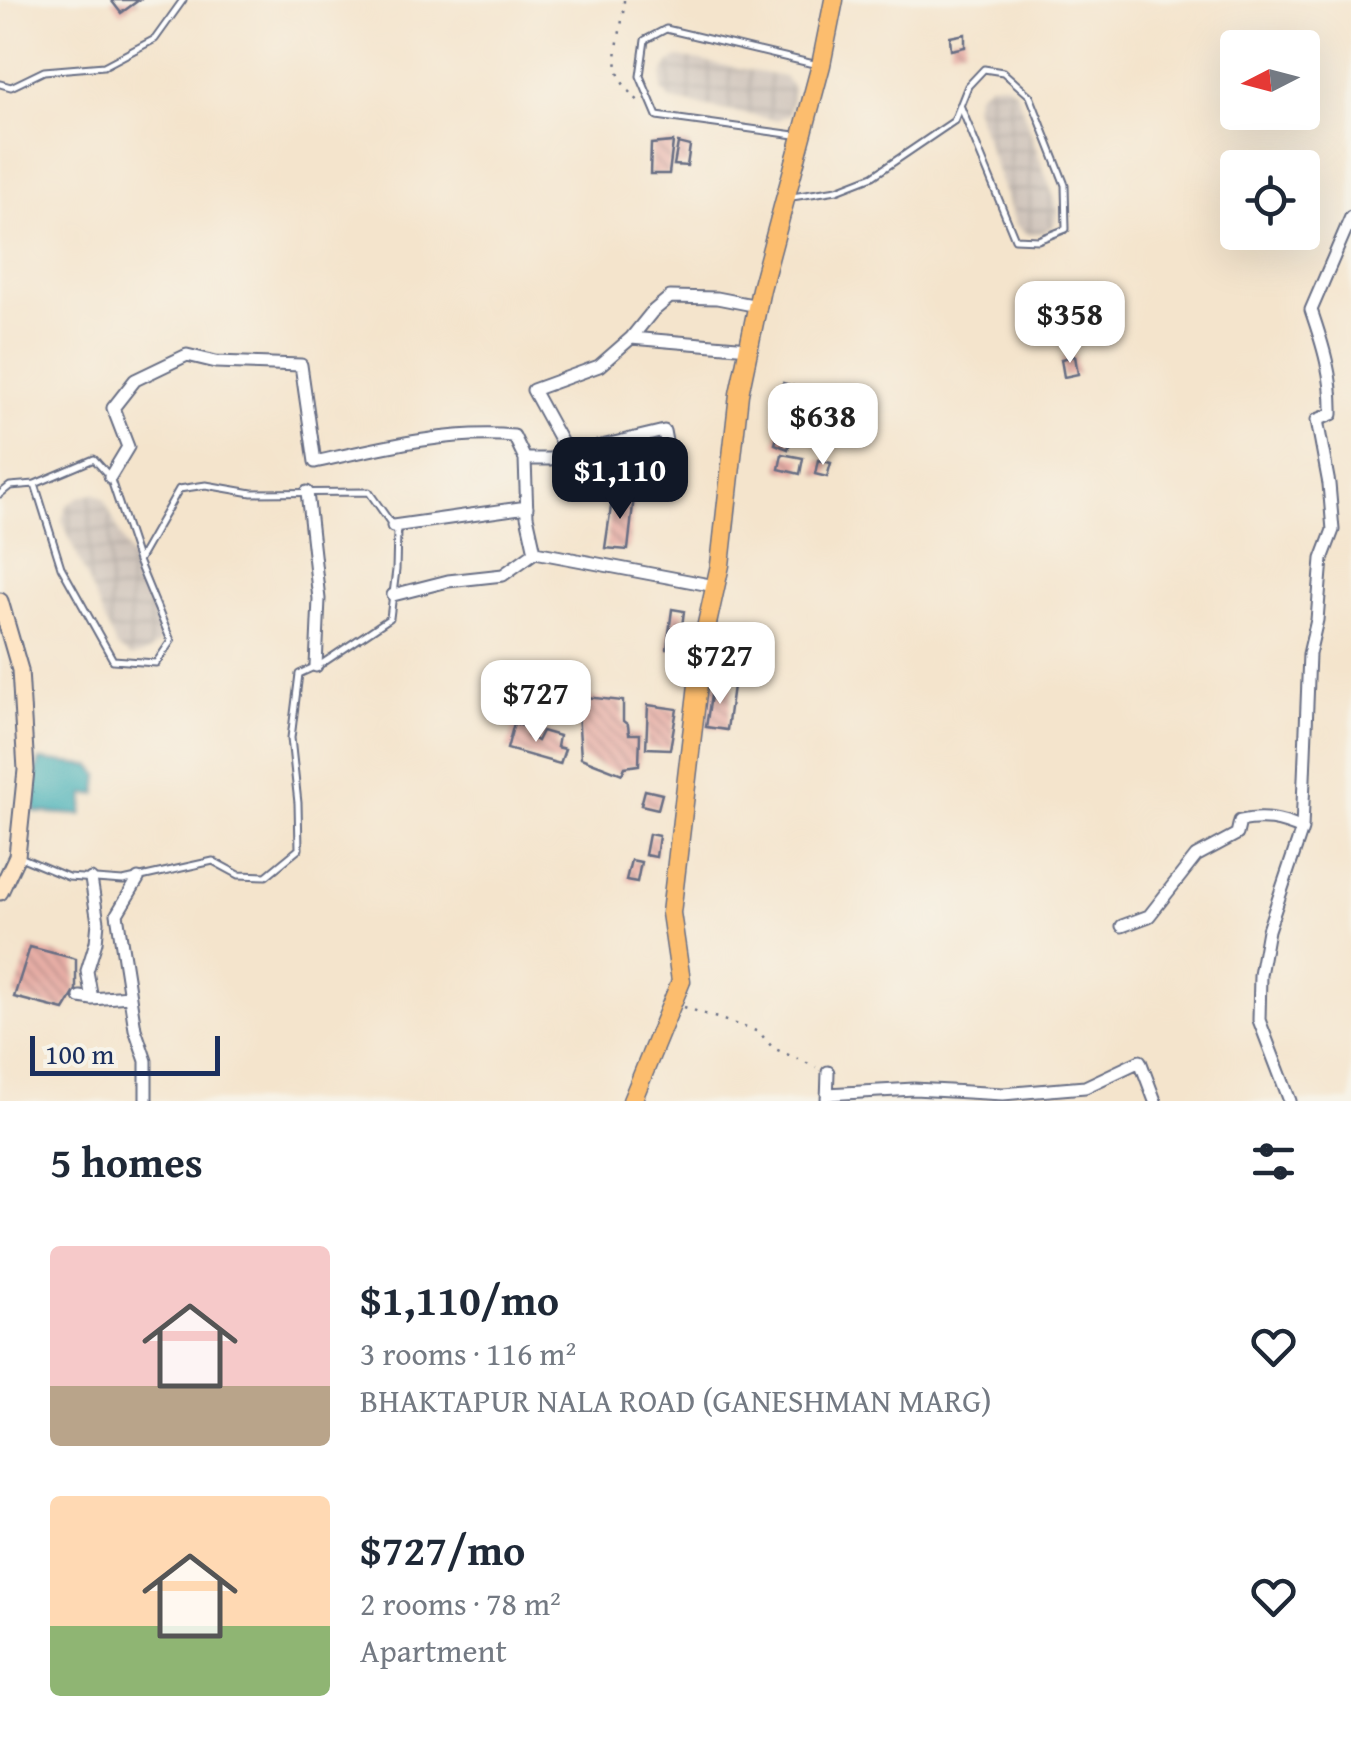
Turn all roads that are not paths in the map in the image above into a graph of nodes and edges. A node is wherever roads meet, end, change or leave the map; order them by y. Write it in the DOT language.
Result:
graph roads {
  1 [pos="182,0"];
  2 [pos="834,0"];
  3 [pos="821,66"];
  4 [pos="0,84"];
  5 [pos="960,105"];
  6 [pos="802,136"];
  7 [pos="784,198"];
  8 [pos="1351,217"];
  9 [pos="758,306"];
  10 [pos="631,338"];
  11 [pos="749,348"];
  12 [pos="568,454"];
  13 [pos="526,459"];
  14 [pos="110,477"];
  15 [pos="35,484"];
  16 [pos="668,489"];
  17 [pos="308,492"];
  18 [pos="0,494"];
  19 [pos="527,506"];
  20 [pos="392,526"];
  21 [pos="535,552"];
  22 [pos="138,561"];
  23 [pos="714,586"];
  24 [pos="393,595"];
  25 [pos="0,601"];
  26 [pos="316,666"];
  27 [pos="1302,829"];
  28 [pos="17,856"];
  29 [pos="91,879"];
  30 [pos="138,879"];
  31 [pos="0,892"];
  32 [pos="1122,926"];
  33 [pos="129,996"];
  34 [pos="828,1072"];
  35 [pos="827,1098"];
  36 [pos="146,1101"];
  37 [pos="632,1101"];
  38 [pos="1155,1101"];
  39 [pos="1290,1101"];
  1 -- 4 [label="lane"];
  2 -- 3 [label="main road"];
  3 -- 6 [label="main road"];
  3 -- 6 [label="lane"];
  5 -- 5 [label="lane"];
  5 -- 7 [label="lane"];
  6 -- 7 [label="main road"];
  7 -- 9 [label="main road"];
  8 -- 27 [label="street"];
  9 -- 10 [label="street"];
  9 -- 11 [label="main road"];
  10 -- 11 [label="street"];
  10 -- 12 [label="street"];
  11 -- 23 [label="main road"];
  12 -- 13 [label="street"];
  12 -- 16 [label="street"];
  13 -- 14 [label="street"];
  13 -- 19 [label="street"];
  14 -- 15 [label="lane"];
  14 -- 22 [label="lane"];
  15 -- 18 [label="lane"];
  15 -- 22 [label="lane"];
  17 -- 20 [label="lane"];
  17 -- 22 [label="lane"];
  17 -- 26 [label="street"];
  19 -- 20 [label="street"];
  19 -- 21 [label="street"];
  20 -- 24 [label="lane"];
  21 -- 23 [label="street"];
  21 -- 24 [label="street"];
  23 -- 37 [label="main road"];
  24 -- 26 [label="lane"];
  25 -- 28 [label="main road"];
  26 -- 30 [label="lane"];
  27 -- 32 [label="street"];
  27 -- 39 [label="street"];
  28 -- 29 [label="lane"];
  28 -- 31 [label="main road"];
  29 -- 30 [label="lane"];
  29 -- 33 [label="street"];
  30 -- 33 [label="street"];
  33 -- 36 [label="street"];
  34 -- 35 [label="street"];
  35 -- 38 [label="street"];
}
